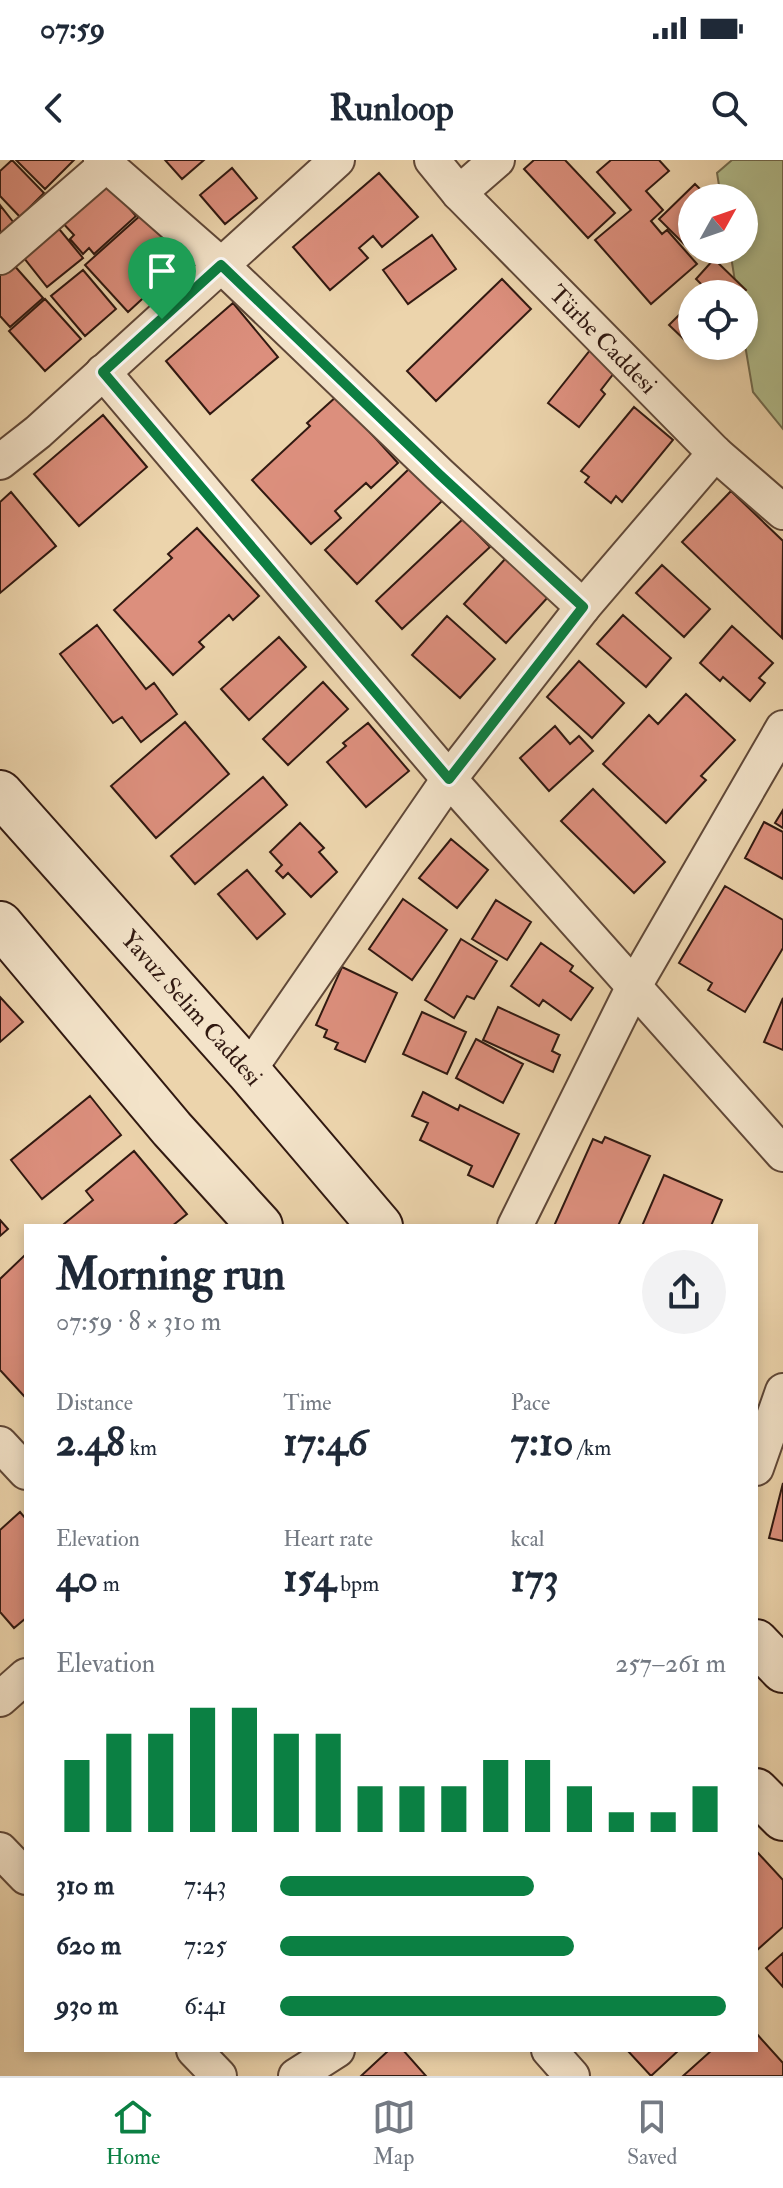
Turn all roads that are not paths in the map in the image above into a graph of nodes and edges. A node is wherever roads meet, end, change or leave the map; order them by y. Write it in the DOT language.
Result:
graph roads {
  1 [pos="337,160"];
  2 [pos="432,160"];
  3 [pos="497,160"];
  4 [pos="104,162"];
  5 [pos="459,193"];
  6 [pos="0,257"];
  7 [pos="221,265"];
  8 [pos="103,372"];
  9 [pos="3,452"];
  10 [pos="715,453"];
  11 [pos="783,512"];
  12 [pos="583,607"];
  13 [pos="783,728"];
  14 [pos="449,779"];
  15 [pos="0,793"];
  16 [pos="1,927"];
  17 [pos="634,986"];
  18 [pos="248,1071"];
  19 [pos="783,1154"];
  20 [pos="258,1224"];
  21 [pos="374,1224"];
  22 [pos="516,1224"];
  23 [pos="783,1391"];
  24 [pos="0,1444"];
  25 [pos="758,1462"];
  26 [pos="24,1470"];
  27 [pos="758,1644"];
  28 [pos="783,1670"];
  29 [pos="24,1678"];
  30 [pos="0,1699"];
  31 [pos="758,1793"];
  32 [pos="783,1818"];
  33 [pos="0,1850"];
  34 [pos="24,1875"];
  35 [pos="196,2052"];
  36 [pos="334,2052"];
  37 [pos="551,2052"];
  38 [pos="219,2076"];
  39 [pos="296,2076"];
  40 [pos="572,2076"];
  1 -- 7 [label="street"];
  2 -- 5 [label="street, Türbe Caddesi"];
  3 -- 5 [label="street"];
  4 -- 6 [label="street"];
  4 -- 7 [label="street"];
  5 -- 10 [label="street, Türbe Caddesi"];
  7 -- 8 [label="street"];
  7 -- 12 [label="street"];
  8 -- 9 [label="street"];
  8 -- 14 [label="street"];
  10 -- 11 [label="street, Türbe Caddesi"];
  10 -- 12 [label="street"];
  12 -- 14 [label="street"];
  13 -- 17 [label="street"];
  14 -- 17 [label="street"];
  14 -- 18 [label="street"];
  15 -- 18 [label="main road, Yavuz Selim Caddesi"];
  16 -- 20 [label="main road"];
  17 -- 19 [label="street"];
  17 -- 22 [label="street"];
  18 -- 21 [label="main road, Yavuz Selim Caddesi"];
  23 -- 25 [label="street"];
  24 -- 26 [label="street"];
  27 -- 28 [label="main road"];
  29 -- 30 [label="street"];
  31 -- 32 [label="main road"];
  33 -- 34 [label="street"];
  35 -- 38 [label="street"];
  36 -- 39 [label="street"];
  37 -- 40 [label="street"];
}
